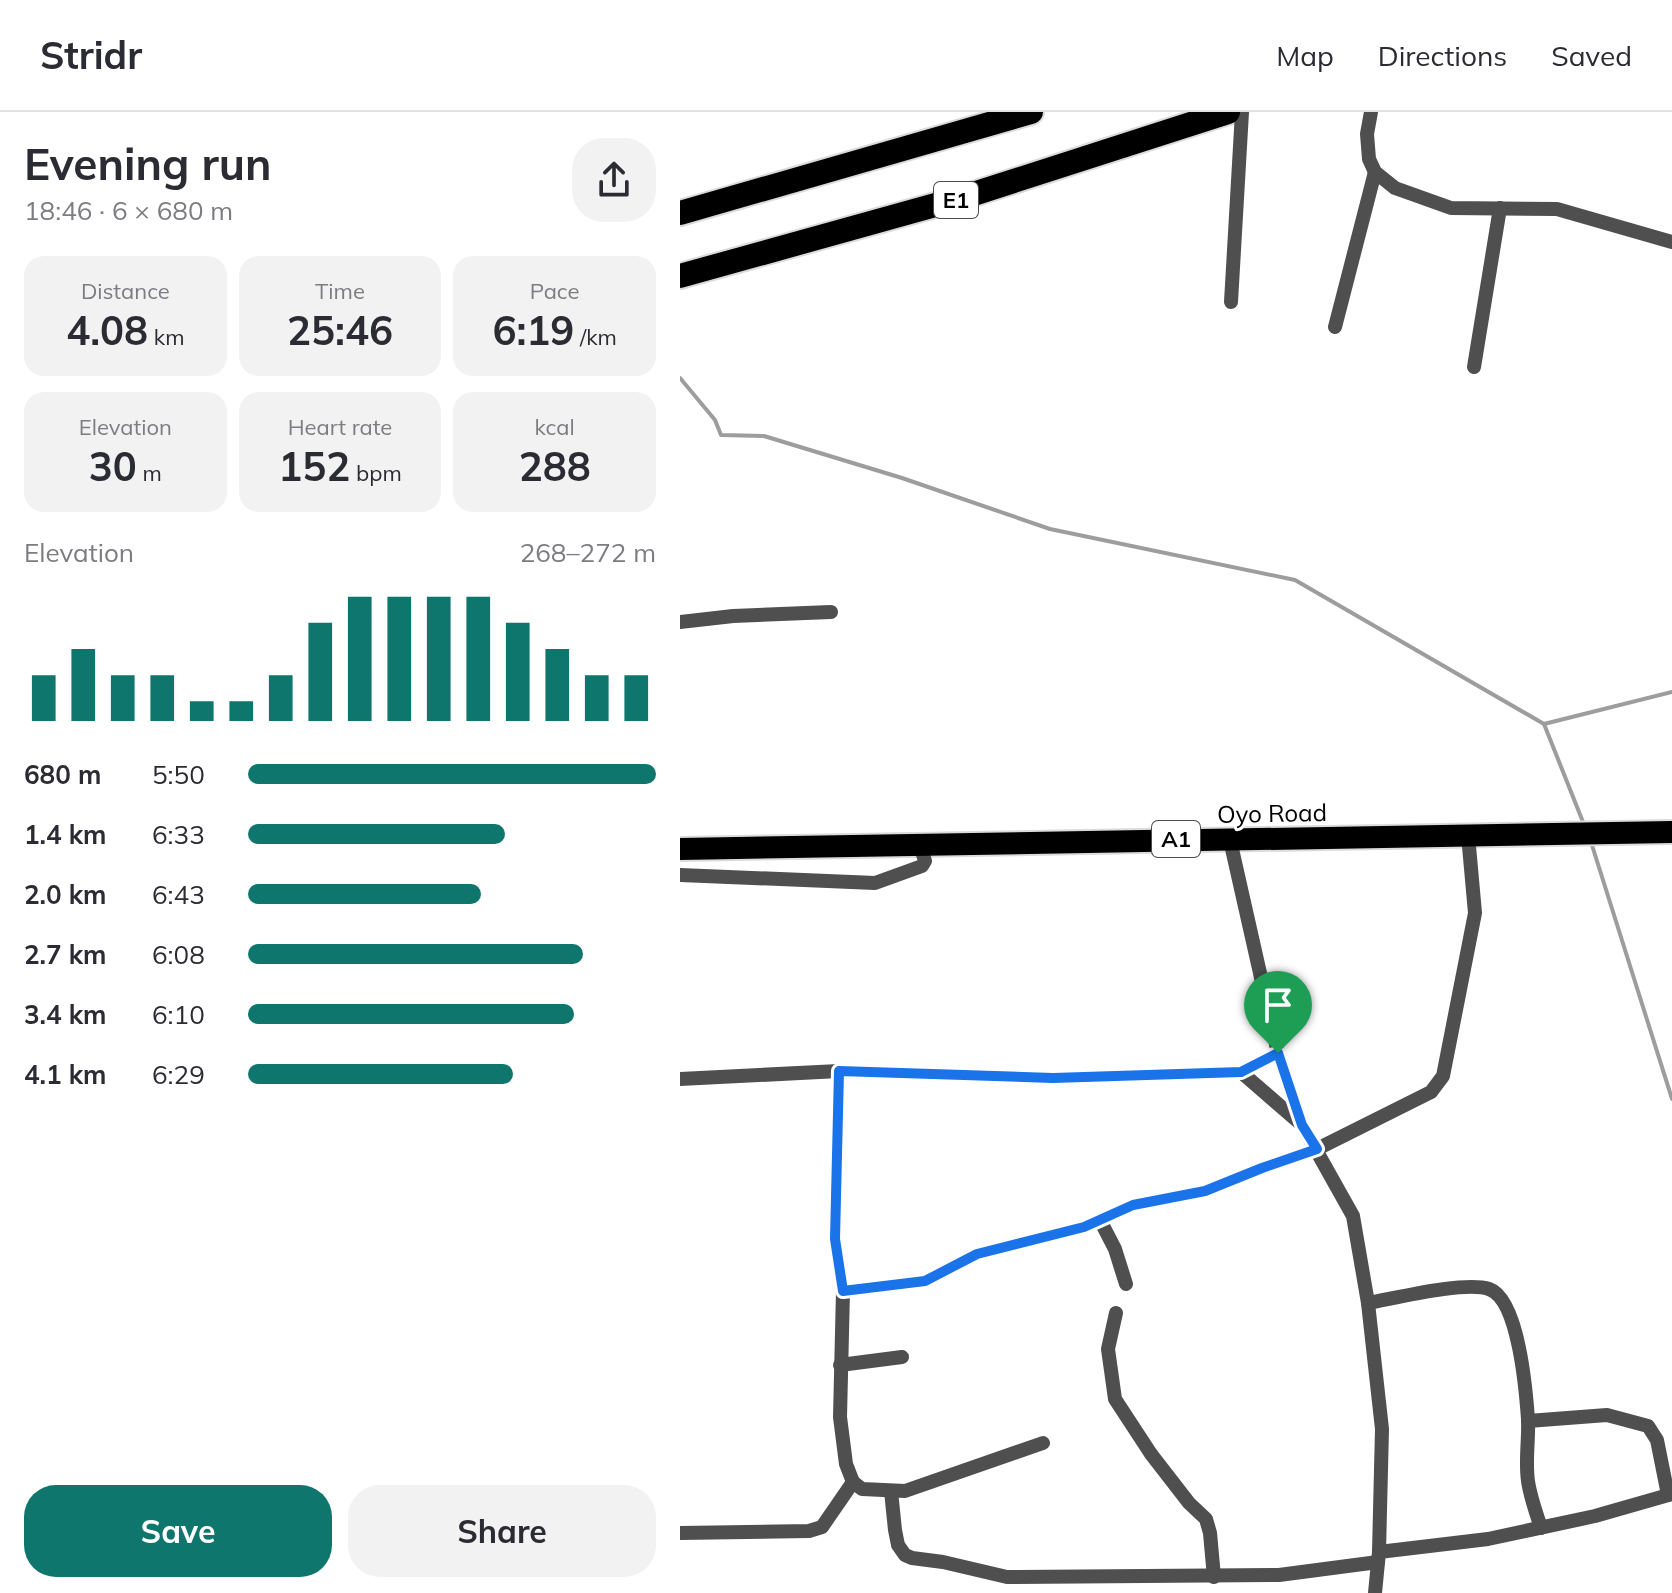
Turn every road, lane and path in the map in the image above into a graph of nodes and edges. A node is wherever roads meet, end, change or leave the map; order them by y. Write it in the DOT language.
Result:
graph roads {
  1 [pos="1031,112"];
  2 [pos="1228,112"];
  3 [pos="1242,112"];
  4 [pos="1371,112"];
  5 [pos="1375,172"];
  6 [pos="1500,208"];
  7 [pos="680,213"];
  8 [pos="1672,242"];
  9 [pos="680,276"];
  10 [pos="1231,302"];
  11 [pos="1335,327"];
  12 [pos="1474,367"];
  13 [pos="831,612"];
  14 [pos="680,622"];
  15 [pos="1672,832"];
  16 [pos="1468,835"];
  17 [pos="1230,840"];
  18 [pos="920,845"];
  19 [pos="680,849"];
  20 [pos="680,875"];
  21 [pos="1278,1053"];
  22 [pos="839,1071"];
  23 [pos="1241,1072"];
  24 [pos="680,1079"];
  25 [pos="1302,1125"];
  26 [pos="1317,1149"];
  27 [pos="1100,1220"];
  28 [pos="1126,1284"];
  29 [pos="843,1291"];
  30 [pos="1368,1303"];
  31 [pos="1116,1313"];
  32 [pos="902,1357"];
  33 [pos="840,1365"];
  34 [pos="1528,1421"];
  35 [pos="1043,1443"];
  36 [pos="853,1482"];
  37 [pos="891,1491"];
  38 [pos="1670,1495"];
  39 [pos="1541,1528"];
  40 [pos="680,1533"];
  41 [pos="1378,1557"];
  42 [pos="1214,1577"];
  43 [pos="1375,1593"];
  1 -- 7 [label="highway"];
  2 -- 9 [label="highway, E1"];
  3 -- 10 [label="street"];
  4 -- 5 [label="street"];
  5 -- 6 [label="street"];
  5 -- 11 [label="street"];
  6 -- 8 [label="street"];
  6 -- 12 [label="street"];
  13 -- 14 [label="street"];
  15 -- 16 [label="highway, Oyo Road / A1"];
  16 -- 17 [label="highway, Oyo Road / A1"];
  16 -- 26 [label="street"];
  17 -- 18 [label="highway, Oyo Road / A1"];
  17 -- 21 [label="street"];
  18 -- 19 [label="highway, Oyo Road / A1"];
  18 -- 20 [label="street"];
  21 -- 23 [label="street"];
  21 -- 25 [label="street"];
  22 -- 23 [label="street"];
  22 -- 24 [label="street"];
  22 -- 29 [label="street"];
  23 -- 25 [label="street"];
  25 -- 26 [label="street"];
  26 -- 27 [label="street"];
  26 -- 30 [label="street"];
  27 -- 28 [label="street"];
  27 -- 29 [label="street"];
  29 -- 33 [label="street"];
  30 -- 34 [label="street"];
  30 -- 41 [label="street"];
  31 -- 42 [label="street"];
  32 -- 33 [label="street"];
  33 -- 36 [label="street"];
  34 -- 38 [label="street"];
  34 -- 39 [label="street"];
  35 -- 37 [label="street"];
  36 -- 37 [label="street"];
  36 -- 40 [label="street"];
  37 -- 42 [label="street"];
  38 -- 39 [label="street"];
  39 -- 41 [label="street"];
  41 -- 42 [label="street"];
  41 -- 43 [label="street"];
}
